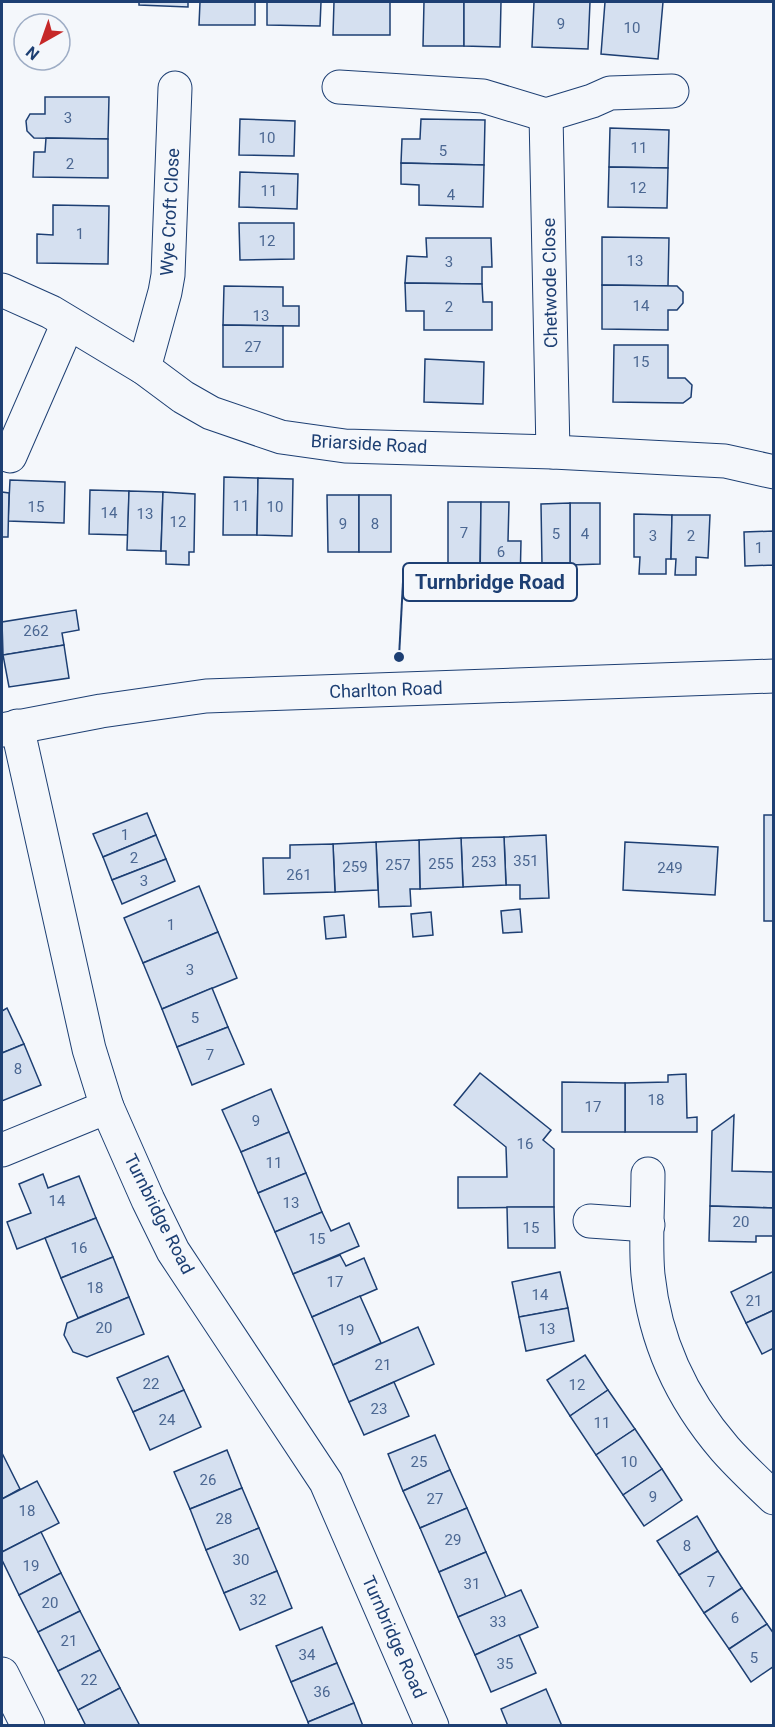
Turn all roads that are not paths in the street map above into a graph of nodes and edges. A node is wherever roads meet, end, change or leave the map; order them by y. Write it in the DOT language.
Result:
graph roads {
  1 [pos="339,87"];
  2 [pos="176,88"];
  3 [pos="672,91"];
  4 [pos="546,115"];
  5 [pos="2,290"];
  6 [pos="68,323"];
  7 [pos="144,368"];
  8 [pos="553,452"];
  9 [pos="10,456"];
  10 [pos="774,472"];
  11 [pos="774,676"];
  12 [pos="9,728"];
  13 [pos="107,1107"];
  14 [pos="2,1150"];
  15 [pos="648,1174"];
  16 [pos="590,1221"];
  17 [pos="648,1225"];
  18 [pos="774,1498"];
  19 [pos="2,1674"];
  20 [pos="28,1725"];
  21 [pos="432,1725"];
  1 -- 4 [label="street"];
  2 -- 7 [label="street, Wye Croft Close"];
  3 -- 4 [label="street"];
  4 -- 8 [label="street, Chetwode Close"];
  5 -- 6 [label="street, Briarside Road"];
  6 -- 7 [label="street, Briarside Road"];
  6 -- 9 [label="street"];
  7 -- 8 [label="street, Briarside Road"];
  8 -- 10 [label="street, Briarside Road"];
  11 -- 12 [label="street, Charlton Road"];
  12 -- 13 [label="street, Turnbridge Road"];
  13 -- 14 [label="street"];
  13 -- 21 [label="street, Turnbridge Road"];
  15 -- 17 [label="street"];
  16 -- 17 [label="street"];
  17 -- 18 [label="street"];
  19 -- 20 [label="street"];
}
